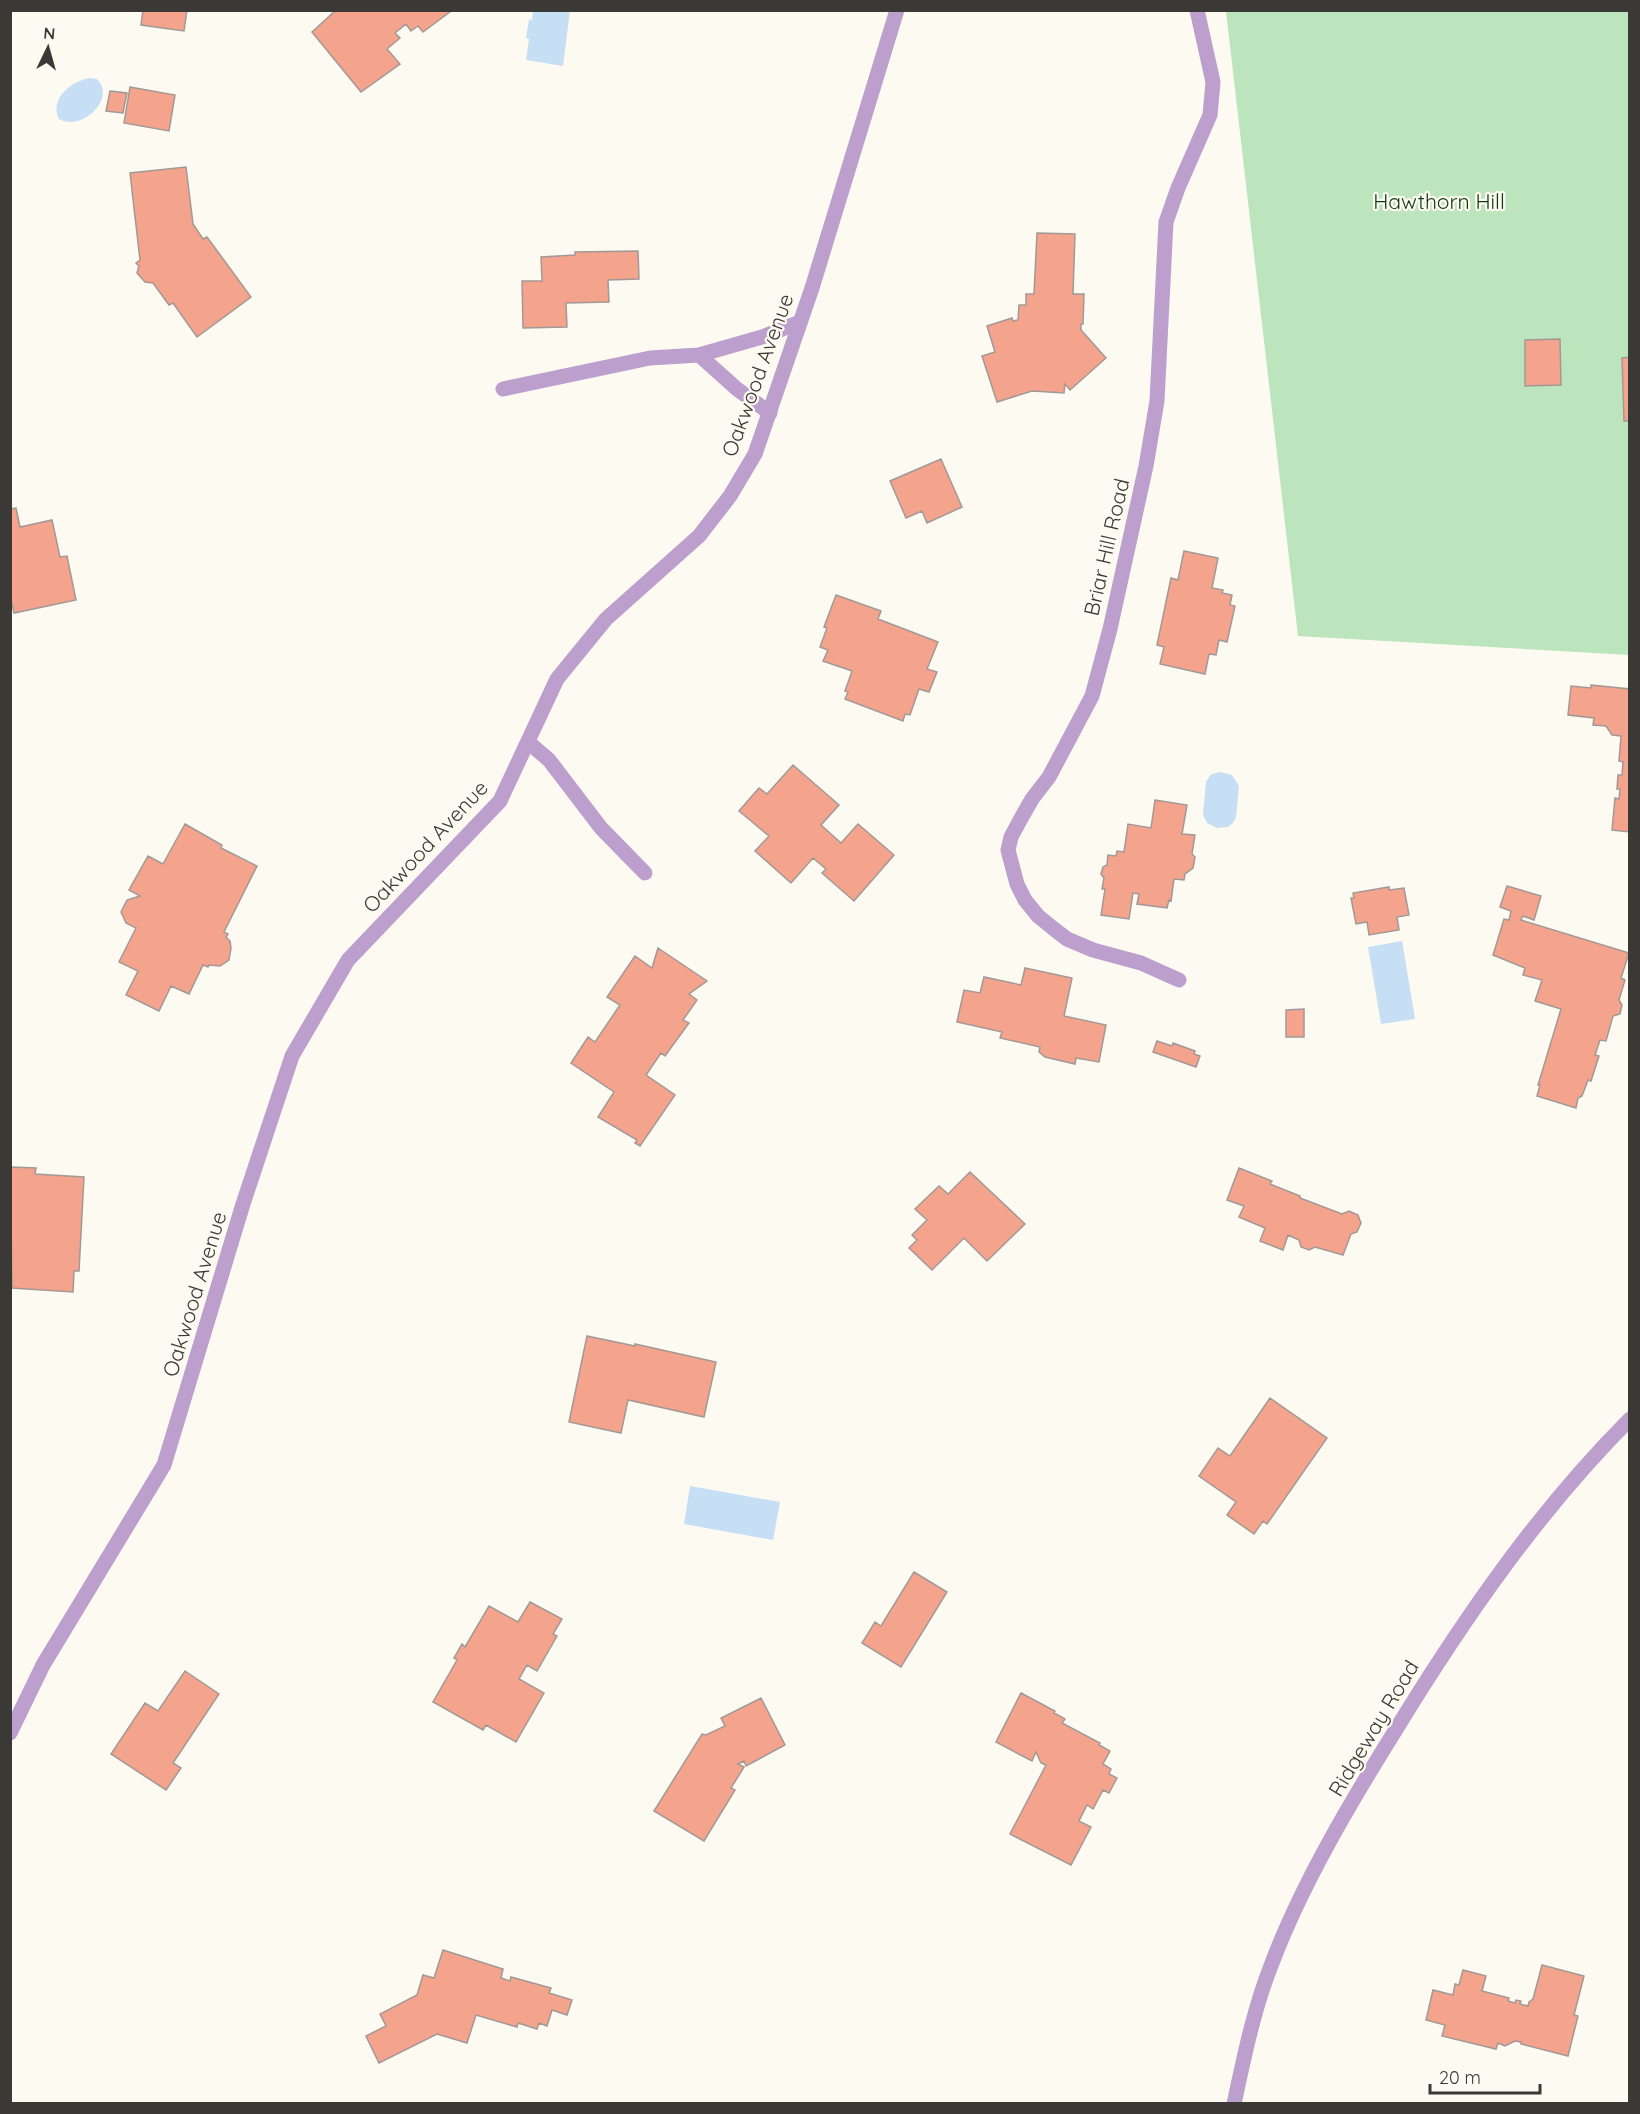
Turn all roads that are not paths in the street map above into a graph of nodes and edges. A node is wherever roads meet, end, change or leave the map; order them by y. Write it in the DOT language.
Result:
graph roads {
  1 [pos="897,10"];
  2 [pos="1197,10"];
  3 [pos="800,322"];
  4 [pos="699,355"];
  5 [pos="503,388"];
  6 [pos="770,413"];
  7 [pos="528,742"];
  8 [pos="645,873"];
  9 [pos="1179,980"];
  10 [pos="1629,1419"];
  11 [pos="10,1733"];
  12 [pos="1234,2103"];
  1 -- 3 [label="street, Oakwood Avenue"];
  2 -- 9 [label="street, Briar Hill Road"];
  3 -- 4 [label="street"];
  3 -- 6 [label="street, Oakwood Avenue"];
  4 -- 5 [label="street"];
  4 -- 6 [label="street"];
  6 -- 7 [label="street, Oakwood Avenue"];
  7 -- 8 [label="street"];
  7 -- 11 [label="street, Oakwood Avenue"];
  10 -- 12 [label="street, Ridgeway Road"];
}
